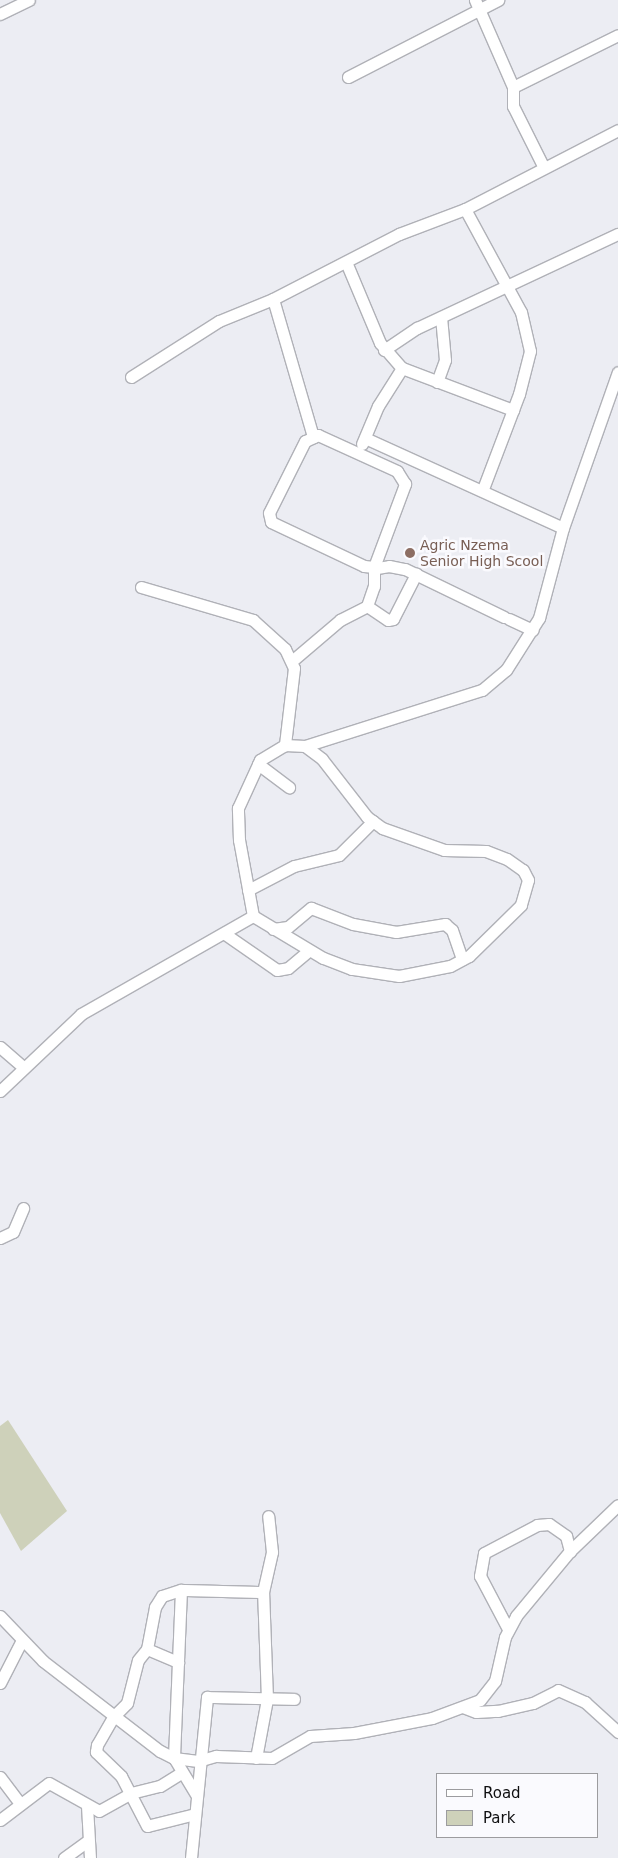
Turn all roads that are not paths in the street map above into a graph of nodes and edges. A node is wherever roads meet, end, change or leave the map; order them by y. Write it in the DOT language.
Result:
graph roads {
  1 [pos="30,0"];
  2 [pos="498,0"];
  3 [pos="477,5"];
  4 [pos="0,14"];
  5 [pos="618,36"];
  6 [pos="348,78"];
  7 [pos="512,87"];
  8 [pos="618,130"];
  9 [pos="543,166"];
  10 [pos="465,209"];
  11 [pos="618,234"];
  12 [pos="346,262"];
  13 [pos="508,284"];
  14 [pos="273,299"];
  15 [pos="441,316"];
  16 [pos="384,350"];
  17 [pos="402,368"];
  18 [pos="618,372"];
  19 [pos="131,377"];
  20 [pos="437,382"];
  21 [pos="513,410"];
  22 [pos="313,437"];
  23 [pos="365,438"];
  24 [pos="359,453"];
  25 [pos="483,489"];
  26 [pos="563,528"];
  27 [pos="374,567"];
  28 [pos="416,574"];
  29 [pos="141,587"];
  30 [pos="367,606"];
  31 [pos="533,630"];
  32 [pos="292,660"];
  33 [pos="285,745"];
  34 [pos="305,746"];
  35 [pos="258,764"];
  36 [pos="289,787"];
  37 [pos="373,821"];
  38 [pos="248,890"];
  39 [pos="253,916"];
  40 [pos="273,930"];
  41 [pos="225,934"];
  42 [pos="308,951"];
  43 [pos="462,959"];
  44 [pos="0,1047"];
  45 [pos="22,1067"];
  46 [pos="0,1091"];
  47 [pos="23,1208"];
  48 [pos="0,1238"];
  49 [pos="618,1505"];
  50 [pos="268,1516"];
  51 [pos="570,1551"];
  52 [pos="181,1590"];
  53 [pos="263,1592"];
  54 [pos="0,1616"];
  55 [pos="508,1629"];
  56 [pos="21,1642"];
  57 [pos="147,1649"];
  58 [pos="178,1662"];
  59 [pos="0,1683"];
  60 [pos="267,1699"];
  61 [pos="294,1700"];
  62 [pos="463,1707"];
  63 [pos="113,1716"];
  64 [pos="618,1732"];
  65 [pos="174,1758"];
  66 [pos="256,1758"];
  67 [pos="198,1760"];
  68 [pos="182,1772"];
  69 [pos="0,1777"];
  70 [pos="131,1794"];
  71 [pos="197,1796"];
  72 [pos="19,1802"];
  73 [pos="86,1806"];
  74 [pos="195,1814"];
  75 [pos="0,1820"];
  76 [pos="87,1841"];
  77 [pos="64,1858"];
  78 [pos="90,1858"];
  79 [pos="191,1858"];
  1 -- 4 [label="street"];
  2 -- 3 [label="street"];
  3 -- 6 [label="street"];
  3 -- 7 [label="street"];
  5 -- 7 [label="street"];
  7 -- 9 [label="street"];
  8 -- 9 [label="street"];
  9 -- 10 [label="street"];
  10 -- 12 [label="street"];
  10 -- 13 [label="street"];
  11 -- 13 [label="street"];
  12 -- 14 [label="street"];
  12 -- 16 [label="street"];
  13 -- 15 [label="street"];
  13 -- 21 [label="street"];
  14 -- 19 [label="street"];
  14 -- 22 [label="street"];
  15 -- 16 [label="street"];
  15 -- 20 [label="street"];
  16 -- 17 [label="street"];
  17 -- 20 [label="street"];
  17 -- 23 [label="street"];
  18 -- 26 [label="street"];
  20 -- 21 [label="street"];
  21 -- 25 [label="street"];
  22 -- 24 [label="street"];
  22 -- 27 [label="street"];
  23 -- 24 [label="street"];
  23 -- 25 [label="street"];
  24 -- 27 [label="street"];
  25 -- 26 [label="street"];
  26 -- 31 [label="street"];
  27 -- 28 [label="street"];
  27 -- 30 [label="street"];
  28 -- 30 [label="street"];
  28 -- 31 [label="street"];
  29 -- 32 [label="street"];
  30 -- 32 [label="street"];
  31 -- 34 [label="street"];
  32 -- 33 [label="street"];
  33 -- 34 [label="street"];
  33 -- 35 [label="street"];
  34 -- 37 [label="street"];
  35 -- 36 [label="street"];
  35 -- 38 [label="street"];
  37 -- 38 [label="street"];
  37 -- 43 [label="street"];
  38 -- 39 [label="street"];
  39 -- 40 [label="street"];
  39 -- 41 [label="street"];
  40 -- 42 [label="street"];
  40 -- 43 [label="street"];
  41 -- 42 [label="street"];
  41 -- 45 [label="street"];
  42 -- 43 [label="street"];
  44 -- 45 [label="street"];
  45 -- 46 [label="street"];
  47 -- 48 [label="street"];
  49 -- 51 [label="street"];
  50 -- 53 [label="street"];
  51 -- 55 [label="street"];
  51 -- 55 [label="street"];
  52 -- 53 [label="street"];
  52 -- 57 [label="street"];
  52 -- 58 [label="street"];
  53 -- 60 [label="street"];
  54 -- 56 [label="street"];
  55 -- 62 [label="street"];
  56 -- 59 [label="street"];
  56 -- 63 [label="street"];
  57 -- 58 [label="street"];
  57 -- 63 [label="street"];
  58 -- 65 [label="street"];
  60 -- 61 [label="street"];
  60 -- 66 [label="street"];
  60 -- 67 [label="street"];
  62 -- 64 [label="street"];
  62 -- 66 [label="street"];
  63 -- 65 [label="street"];
  63 -- 70 [label="street"];
  65 -- 67 [label="street"];
  65 -- 68 [label="street"];
  66 -- 67 [label="street"];
  67 -- 71 [label="street"];
  68 -- 70 [label="street"];
  68 -- 71 [label="street"];
  69 -- 72 [label="street"];
  70 -- 73 [label="street"];
  70 -- 74 [label="street"];
  71 -- 74 [label="street"];
  72 -- 73 [label="street"];
  72 -- 75 [label="street"];
  73 -- 76 [label="street"];
  74 -- 79 [label="street"];
  76 -- 77 [label="street"];
  76 -- 78 [label="street"];
}
